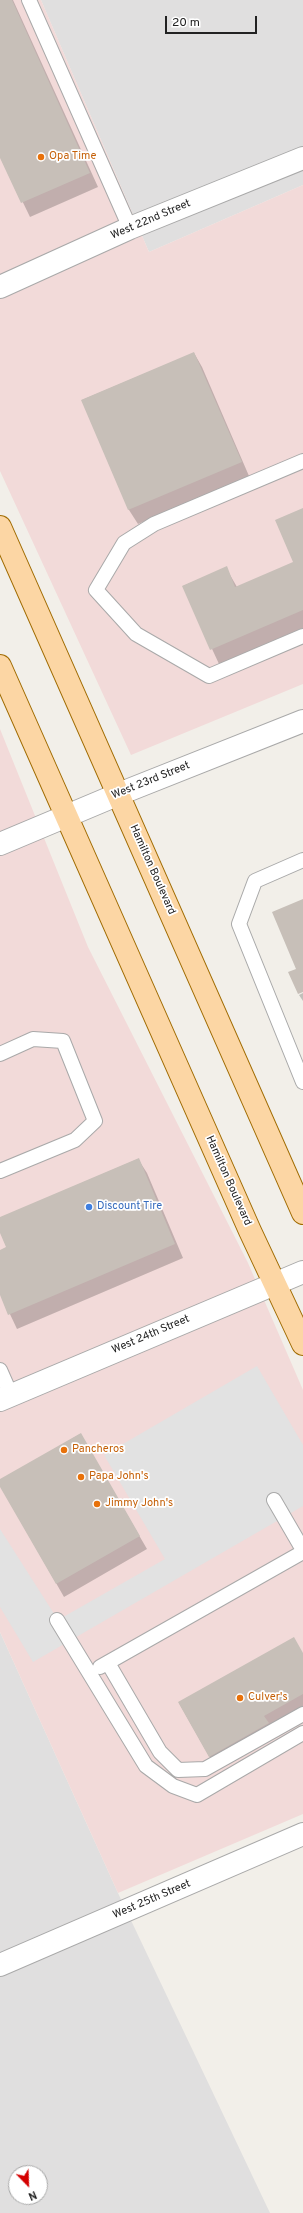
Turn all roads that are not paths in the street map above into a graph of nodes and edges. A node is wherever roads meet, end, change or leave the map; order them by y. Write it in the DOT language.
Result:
graph roads {
  1 [pos="29,0"];
  2 [pos="303,158"];
  3 [pos="130,228"];
  4 [pos="0,287"];
  5 [pos="303,461"];
  6 [pos="0,527"];
  7 [pos="303,636"];
  8 [pos="0,666"];
  9 [pos="303,721"];
  10 [pos="119,794"];
  11 [pos="66,817"];
  12 [pos="0,844"];
  13 [pos="303,860"];
  14 [pos="0,1054"];
  15 [pos="303,1082"];
  16 [pos="0,1171"];
  17 [pos="303,1213"];
  18 [pos="303,1272"];
  19 [pos="274,1284"];
  20 [pos="303,1344"];
  21 [pos="0,1370"];
  22 [pos="5,1398"];
  23 [pos="274,1500"];
  24 [pos="303,1551"];
  25 [pos="58,1620"];
  26 [pos="108,1663"];
  27 [pos="90,1673"];
  28 [pos="303,1714"];
  29 [pos="303,1733"];
  30 [pos="303,1834"];
  31 [pos="0,1964"];
  1 -- 3 [label="lane"];
  2 -- 3 [label="street, West 22nd Street"];
  3 -- 4 [label="street, West 22nd Street"];
  5 -- 7 [label="lane"];
  6 -- 10 [label="main road, Hamilton Boulevard"];
  8 -- 11 [label="main road, Hamilton Boulevard"];
  9 -- 10 [label="street, West 23rd Street"];
  10 -- 11 [label="street, West 23rd Street"];
  10 -- 17 [label="main road, Hamilton Boulevard"];
  11 -- 12 [label="street, West 23rd Street"];
  11 -- 19 [label="main road, Hamilton Boulevard"];
  13 -- 15 [label="lane"];
  14 -- 16 [label="lane"];
  18 -- 19 [label="street, West 24th Street"];
  19 -- 20 [label="main road, Hamilton Boulevard"];
  19 -- 22 [label="street, West 24th Street"];
  21 -- 22 [label="lane"];
  23 -- 24 [label="lane"];
  24 -- 26 [label="lane"];
  25 -- 27 [label="lane"];
  26 -- 27 [label="lane"];
  26 -- 28 [label="lane"];
  27 -- 29 [label="lane"];
  30 -- 31 [label="street, West 25th Street"];
}
